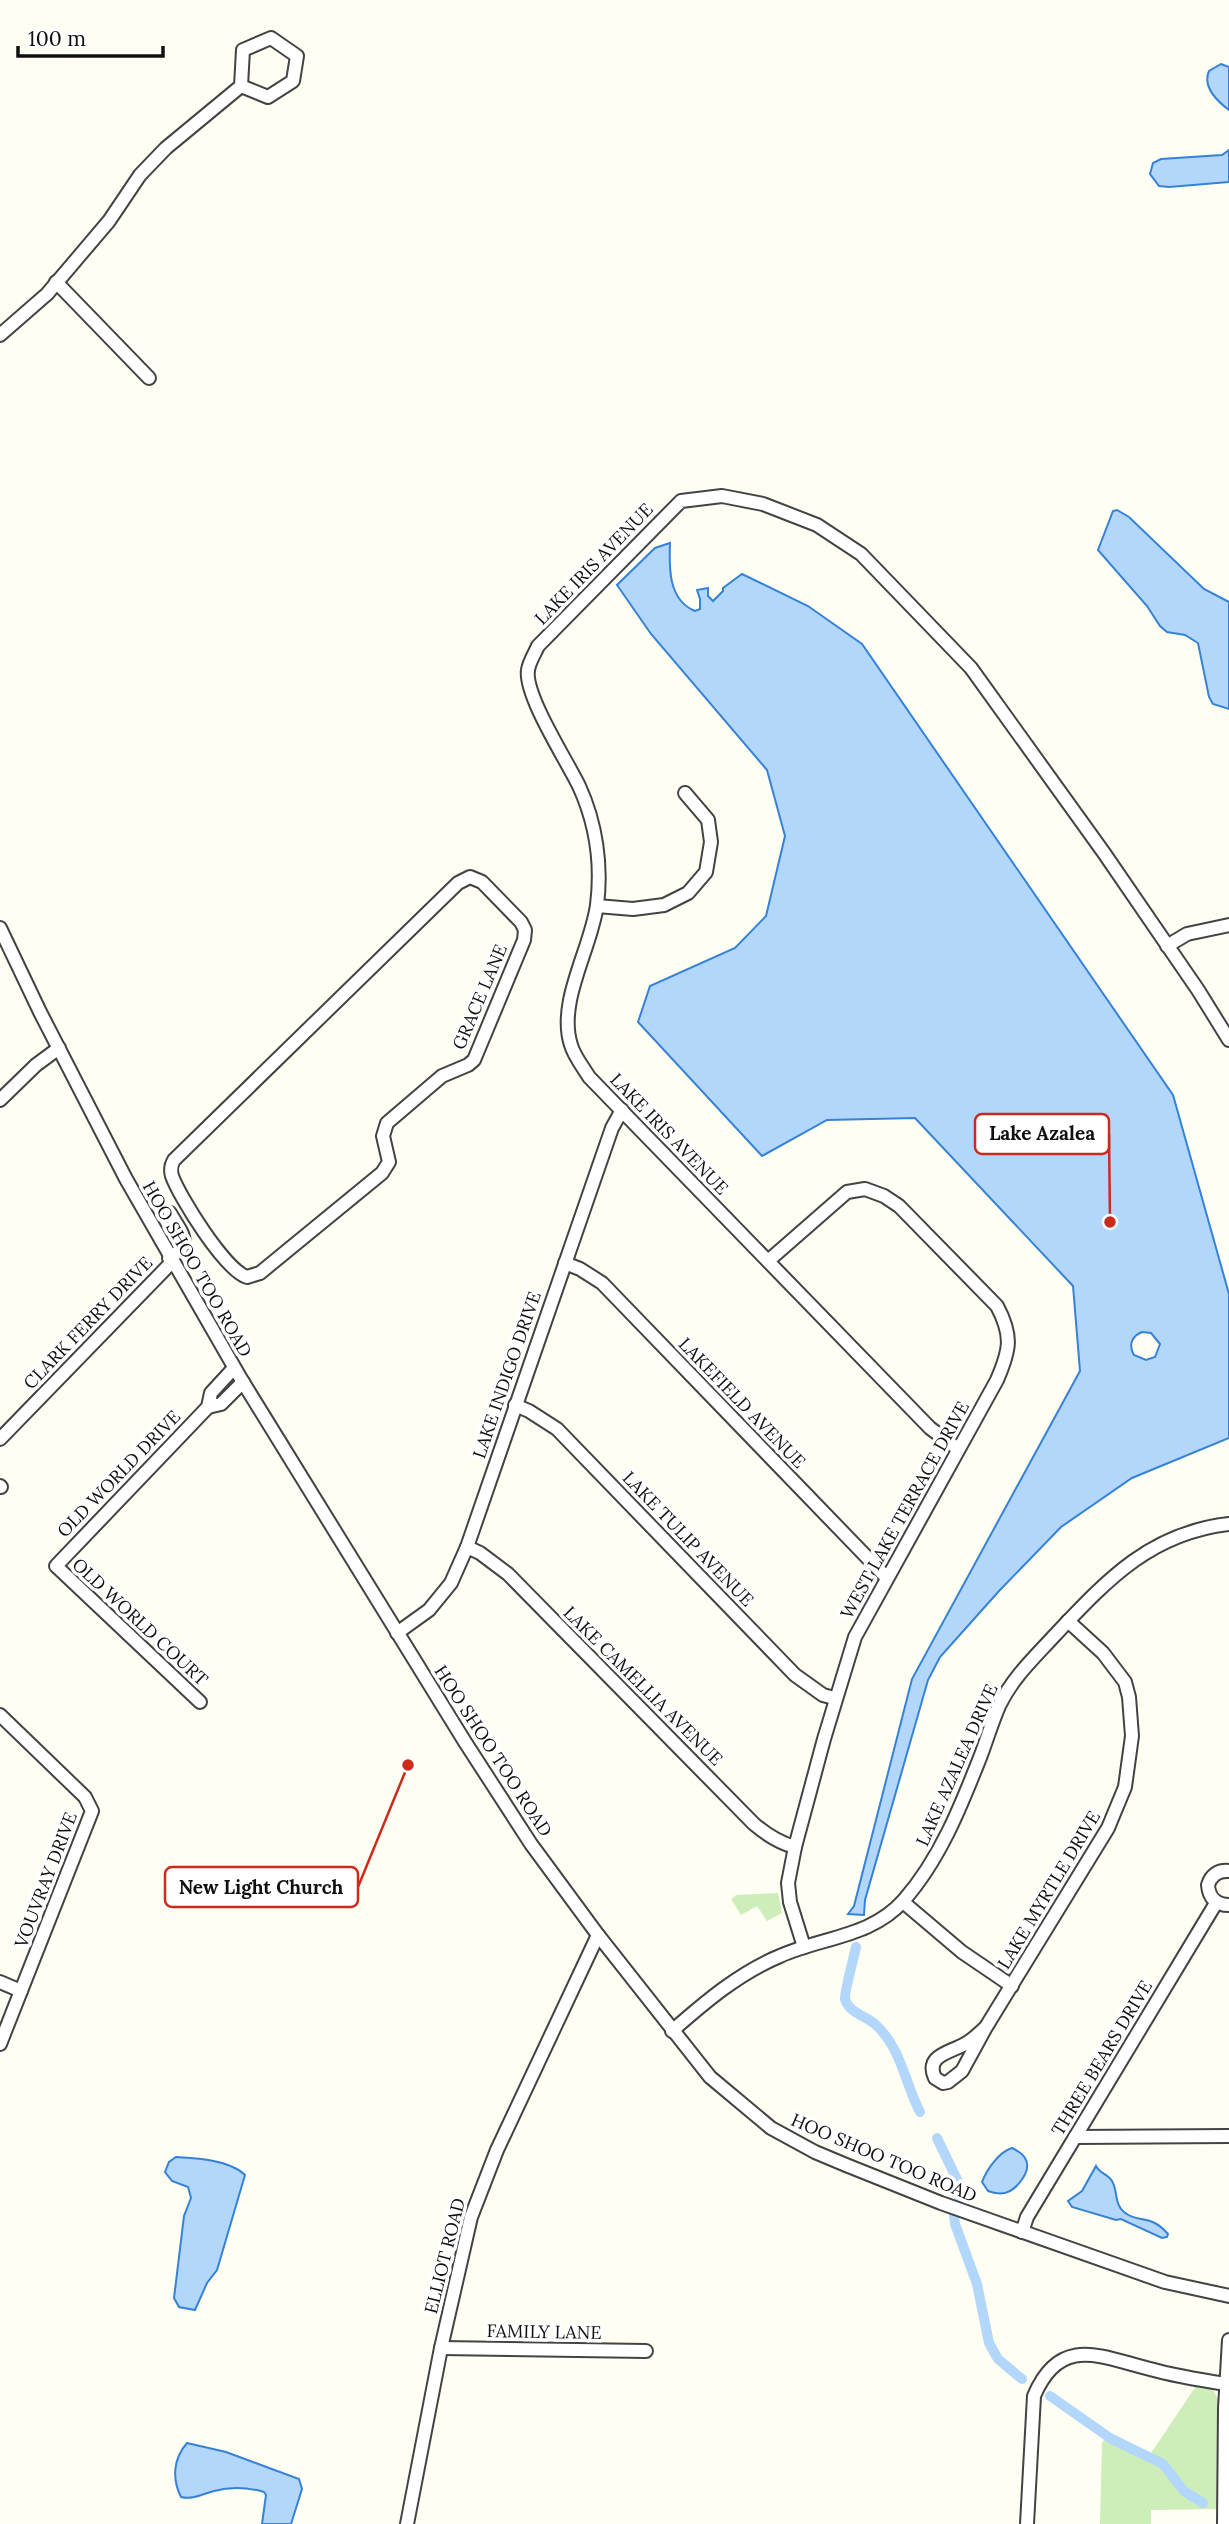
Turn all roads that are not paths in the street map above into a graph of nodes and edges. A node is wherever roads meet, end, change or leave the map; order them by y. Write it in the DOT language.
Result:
graph roads {
  1 [pos="241,86"];
  2 [pos="57,282"];
  3 [pos="0,335"];
  4 [pos="149,378"];
  5 [pos="685,793"];
  6 [pos="597,906"];
  7 [pos="1229,925"];
  8 [pos="0,928"];
  9 [pos="1167,946"];
  10 [pos="1229,1040"];
  11 [pos="58,1048"];
  12 [pos="0,1100"];
  13 [pos="622,1110"];
  14 [pos="187,1204"];
  15 [pos="170,1213"];
  16 [pos="151,1224"];
  17 [pos="170,1260"];
  18 [pos="768,1261"];
  19 [pos="565,1263"];
  20 [pos="234,1368"];
  21 [pos="243,1382"];
  22 [pos="515,1405"];
  23 [pos="208,1407"];
  24 [pos="0,1439"];
  25 [pos="958,1449"];
  26 [pos="1229,1524"];
  27 [pos="467,1547"];
  28 [pos="56,1566"];
  29 [pos="886,1577"];
  30 [pos="1068,1621"];
  31 [pos="397,1633"];
  32 [pos="834,1698"];
  33 [pos="200,1702"];
  34 [pos="0,1715"];
  35 [pos="795,1847"];
  36 [pos="1229,1871"];
  37 [pos="903,1902"];
  38 [pos="1223,1904"];
  39 [pos="598,1935"];
  40 [pos="804,1947"];
  41 [pos="0,1982"];
  42 [pos="1012,1986"];
  43 [pos="22,1991"];
  44 [pos="986,2027"];
  45 [pos="672,2031"];
  46 [pos="0,2044"];
  47 [pos="1229,2136"];
  48 [pos="1075,2137"];
  49 [pos="1022,2232"];
  50 [pos="1229,2296"];
  51 [pos="1229,2340"];
  52 [pos="441,2348"];
  53 [pos="646,2351"];
  54 [pos="1226,2384"];
  55 [pos="407,2524"];
  56 [pos="1027,2524"];
  57 [pos="1224,2524"];
  1 -- 1 [label="street"];
  1 -- 2 [label="street"];
  2 -- 3 [label="street"];
  2 -- 4 [label="street"];
  5 -- 6 [label="street"];
  6 -- 9 [label="street, LAKE IRIS AVENUE"];
  6 -- 13 [label="street, LAKE IRIS AVENUE"];
  7 -- 9 [label="street"];
  8 -- 11 [label="street, HOO SHOO TOO ROAD"];
  9 -- 10 [label="street, LAKE IRIS AVENUE"];
  11 -- 12 [label="street"];
  11 -- 16 [label="street, HOO SHOO TOO ROAD"];
  13 -- 18 [label="street, LAKE IRIS AVENUE"];
  13 -- 19 [label="street, LAKE INDIGO DRIVE"];
  14 -- 14 [label="street, GRACE LANE"];
  14 -- 15 [label="street"];
  15 -- 16 [label="street"];
  15 -- 17 [label="street"];
  16 -- 17 [label="street, HOO SHOO TOO ROAD"];
  17 -- 20 [label="street, HOO SHOO TOO ROAD"];
  17 -- 24 [label="street, CLARK FERRY DRIVE"];
  18 -- 25 [label="street, LAKE IRIS AVENUE"];
  18 -- 25 [label="street, WEST LAKE TERRACE DRIVE"];
  19 -- 22 [label="street, LAKE INDIGO DRIVE"];
  19 -- 29 [label="street, LAKEFIELD AVENUE"];
  20 -- 21 [label="street, HOO SHOO TOO ROAD"];
  20 -- 23 [label="street, OLD WORLD DRIVE"];
  21 -- 23 [label="street, OLD WORLD DRIVE"];
  21 -- 31 [label="street, HOO SHOO TOO ROAD"];
  22 -- 27 [label="street, LAKE INDIGO DRIVE"];
  22 -- 32 [label="street, LAKE TULIP AVENUE"];
  23 -- 28 [label="street, OLD WORLD DRIVE"];
  25 -- 29 [label="street, WEST LAKE TERRACE DRIVE"];
  26 -- 30 [label="street, LAKE AZALEA DRIVE"];
  27 -- 31 [label="street, LAKE INDIGO DRIVE"];
  27 -- 35 [label="street, LAKE CAMELLIA AVENUE"];
  28 -- 33 [label="street, OLD WORLD COURT"];
  29 -- 32 [label="street, WEST LAKE TERRACE DRIVE"];
  30 -- 37 [label="street, LAKE AZALEA DRIVE"];
  30 -- 42 [label="street, LAKE MYRTLE DRIVE"];
  31 -- 39 [label="street, HOO SHOO TOO ROAD"];
  32 -- 35 [label="street, WEST LAKE TERRACE DRIVE"];
  34 -- 43 [label="street, VOUVRAY DRIVE"];
  35 -- 40 [label="street, WEST LAKE TERRACE DRIVE"];
  36 -- 38 [label="street, THREE BEARS DRIVE"];
  37 -- 40 [label="street, LAKE AZALEA DRIVE"];
  37 -- 42 [label="street"];
  38 -- 48 [label="street, THREE BEARS DRIVE"];
  39 -- 45 [label="street, HOO SHOO TOO ROAD"];
  39 -- 52 [label="street, ELLIOT ROAD"];
  40 -- 45 [label="street, LAKE AZALEA DRIVE"];
  41 -- 43 [label="street"];
  42 -- 44 [label="street, LAKE MYRTLE DRIVE"];
  43 -- 46 [label="street, VOUVRAY DRIVE"];
  44 -- 44 [label="street, LAKE MYRTLE DRIVE"];
  45 -- 49 [label="street, HOO SHOO TOO ROAD"];
  47 -- 48 [label="street"];
  48 -- 49 [label="street, THREE BEARS DRIVE"];
  49 -- 50 [label="street, HOO SHOO TOO ROAD"];
  51 -- 54 [label="street"];
  52 -- 53 [label="street, FAMILY LANE"];
  52 -- 55 [label="street, ELLIOT ROAD"];
  54 -- 56 [label="street"];
  54 -- 57 [label="street"];
}
